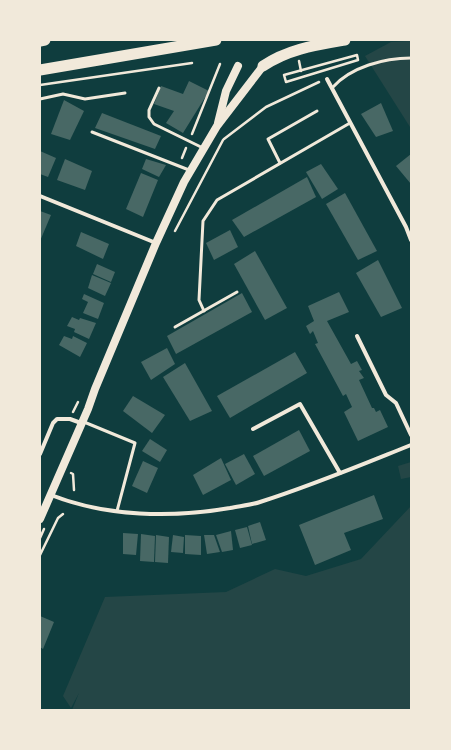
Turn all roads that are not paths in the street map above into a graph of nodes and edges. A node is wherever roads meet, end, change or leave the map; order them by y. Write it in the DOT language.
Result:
graph roads {
  1 [pos="45,40"];
  2 [pos="216,40"];
  3 [pos="345,40"];
  4 [pos="40,41"];
  5 [pos="411,58"];
  6 [pos="238,66"];
  7 [pos="263,66"];
  8 [pos="40,70"];
  9 [pos="327,79"];
  10 [pos="159,88"];
  11 [pos="333,88"];
  12 [pos="126,93"];
  13 [pos="40,99"];
  14 [pos="317,111"];
  15 [pos="350,123"];
  16 [pos="218,126"];
  17 [pos="92,132"];
  18 [pos="203,148"];
  19 [pos="280,163"];
  20 [pos="191,171"];
  21 [pos="40,196"];
  22 [pos="411,240"];
  23 [pos="156,243"];
  24 [pos="237,292"];
  25 [pos="204,311"];
  26 [pos="175,327"];
  27 [pos="357,336"];
  28 [pos="82,422"];
  29 [pos="253,429"];
  30 [pos="411,435"];
  31 [pos="411,445"];
  32 [pos="40,454"];
  33 [pos="340,473"];
  34 [pos="51,496"];
  35 [pos="117,511"];
  36 [pos="40,519"];
  1 -- 4 [label="highway"];
  2 -- 8 [label="highway"];
  3 -- 7 [label="highway"];
  5 -- 11 [label="lane"];
  6 -- 16 [label="main road"];
  7 -- 16 [label="main road"];
  9 -- 11 [label="street"];
  10 -- 18 [label="lane"];
  11 -- 15 [label="street"];
  12 -- 13 [label="lane"];
  14 -- 19 [label="lane"];
  15 -- 19 [label="lane"];
  15 -- 22 [label="street"];
  16 -- 18 [label="main road"];
  17 -- 20 [label="lane"];
  18 -- 20 [label="main road"];
  19 -- 25 [label="lane"];
  20 -- 23 [label="main road"];
  21 -- 23 [label="street"];
  23 -- 28 [label="main road"];
  24 -- 25 [label="lane"];
  25 -- 26 [label="lane"];
  27 -- 30 [label="street"];
  28 -- 32 [label="street"];
  28 -- 34 [label="main road"];
  28 -- 35 [label="lane"];
  29 -- 33 [label="street"];
  31 -- 33 [label="street"];
  33 -- 35 [label="street"];
  34 -- 35 [label="street"];
  34 -- 36 [label="main road"];
}
